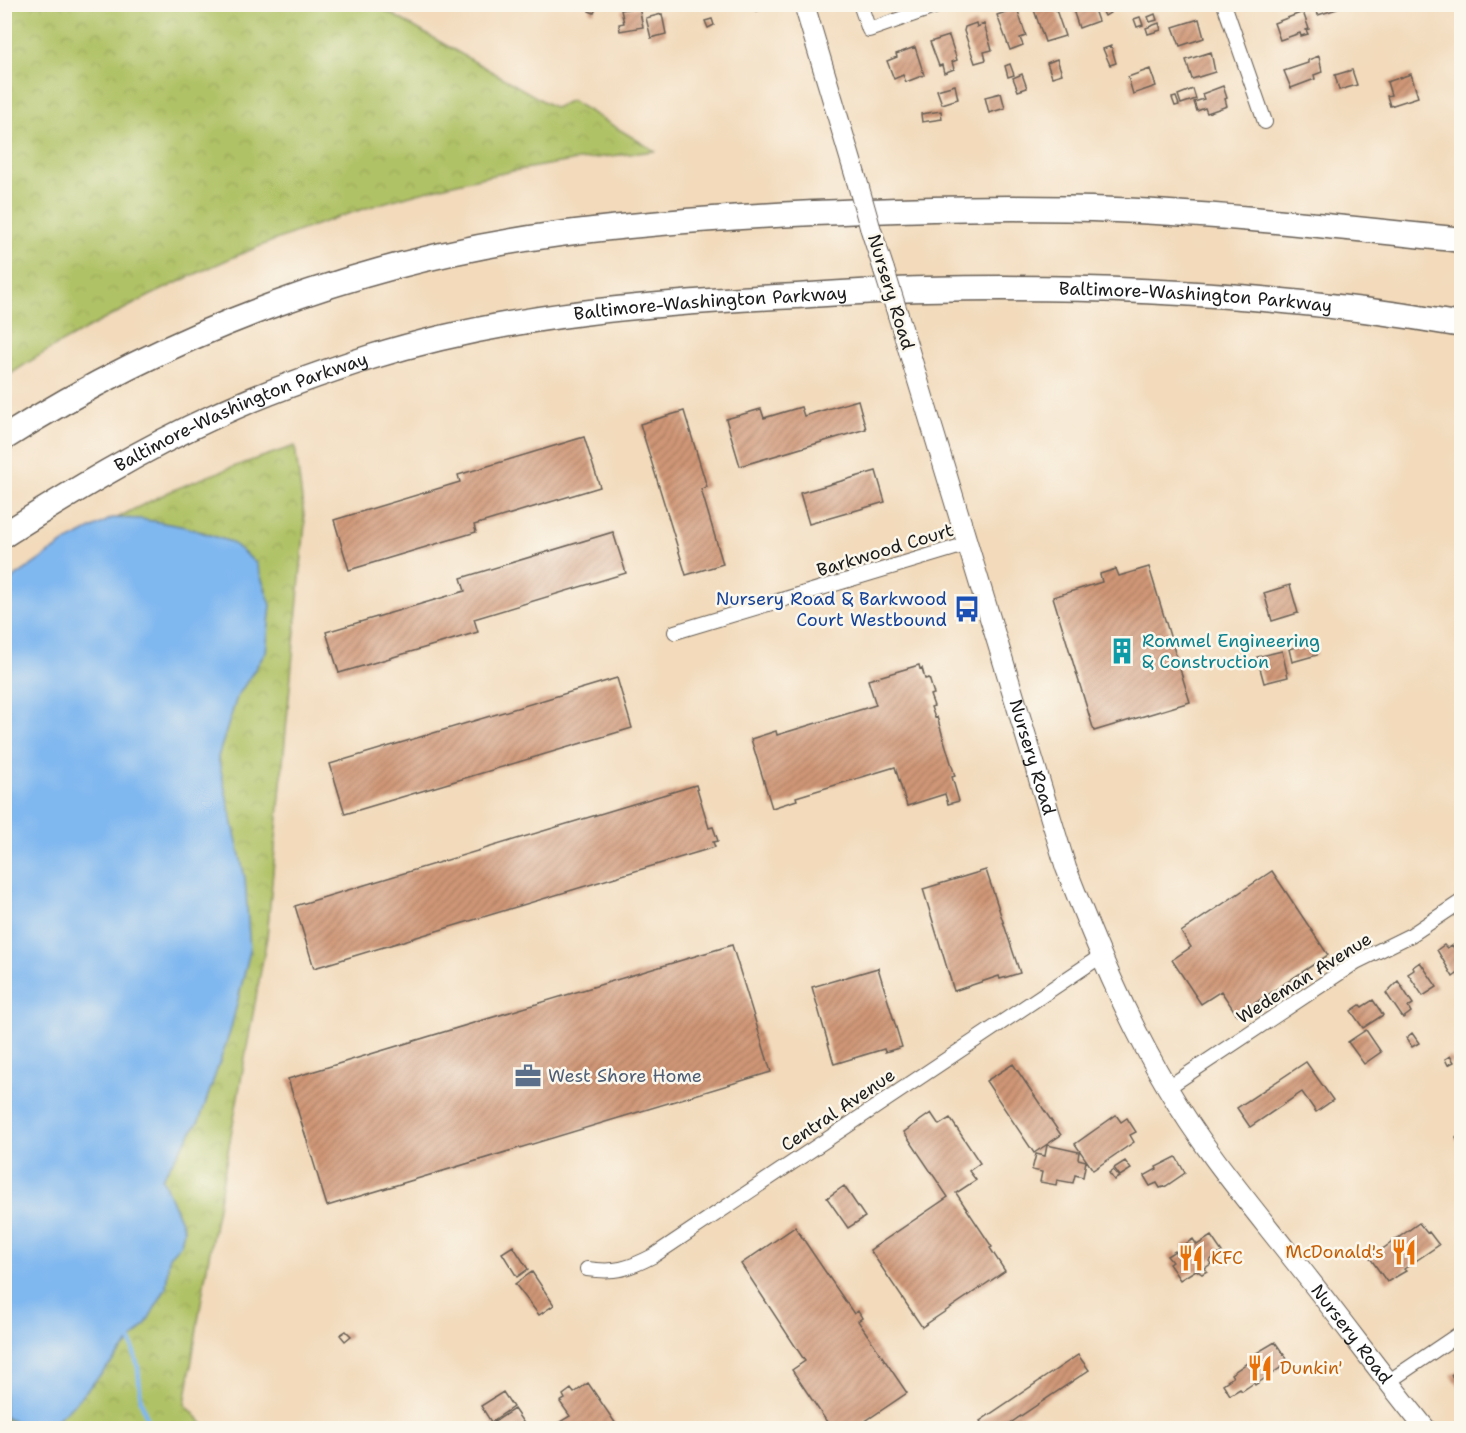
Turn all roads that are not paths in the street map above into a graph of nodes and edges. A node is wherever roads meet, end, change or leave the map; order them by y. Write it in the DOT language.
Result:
graph roads {
  1 [pos="804,4"];
  2 [pos="860,4"];
  3 [pos="943,4"];
  4 [pos="1224,4"];
  5 [pos="1265,123"];
  6 [pos="1461,240"];
  7 [pos="1461,325"];
  8 [pos="4,438"];
  9 [pos="4,535"];
  10 [pos="968,544"];
  11 [pos="675,632"];
  12 [pos="1461,901"];
  13 [pos="1101,956"];
  14 [pos="1167,1088"];
  15 [pos="587,1269"];
  16 [pos="1461,1332"];
  17 [pos="1388,1383"];
  18 [pos="1425,1428"];
  1 -- 10 [label="main road, Nursery Road, bridge"];
  2 -- 3 [label="street"];
  4 -- 5 [label="street"];
  6 -- 8 [label="highway"];
  7 -- 9 [label="highway, Baltimore-Washington Parkway"];
  10 -- 11 [label="street, Barkwood Court"];
  10 -- 13 [label="main road, Nursery Road"];
  12 -- 14 [label="street, Wedeman Avenue"];
  13 -- 14 [label="main road, Nursery Road"];
  13 -- 15 [label="street, Central Avenue"];
  14 -- 17 [label="main road, Nursery Road"];
  16 -- 17 [label="street"];
  17 -- 18 [label="main road, Nursery Road"];
}
